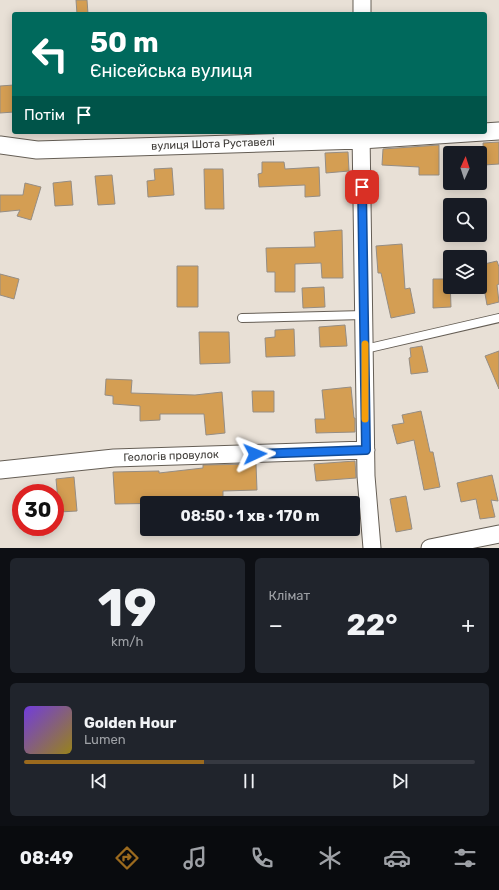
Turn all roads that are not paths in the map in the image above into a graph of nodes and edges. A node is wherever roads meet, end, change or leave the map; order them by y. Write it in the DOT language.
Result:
graph roads {
  1 [pos="362,0"];
  2 [pos="362,12"];
  3 [pos="487,132"];
  4 [pos="499,132"];
  5 [pos="430,134"];
  6 [pos="361,136"];
  7 [pos="0,145"];
  8 [pos="364,315"];
  9 [pos="242,318"];
  10 [pos="499,318"];
  11 [pos="365,348"];
  12 [pos="366,450"];
  13 [pos="0,470"];
  14 [pos="499,534"];
  15 [pos="372,548"];
  16 [pos="430,548"];
  1 -- 2 [label="street"];
  3 -- 4 [label="street, вулиця Шота Руставелі"];
  5 -- 6 [label="street, вулиця Шота Руставелі"];
  6 -- 7 [label="street, вулиця Шота Руставелі"];
  6 -- 8 [label="street"];
  8 -- 9 [label="lane"];
  8 -- 11 [label="street"];
  10 -- 11 [label="lane"];
  11 -- 12 [label="street"];
  12 -- 13 [label="street, Геологів провулок"];
  12 -- 15 [label="street"];
  14 -- 16 [label="street"];
}
